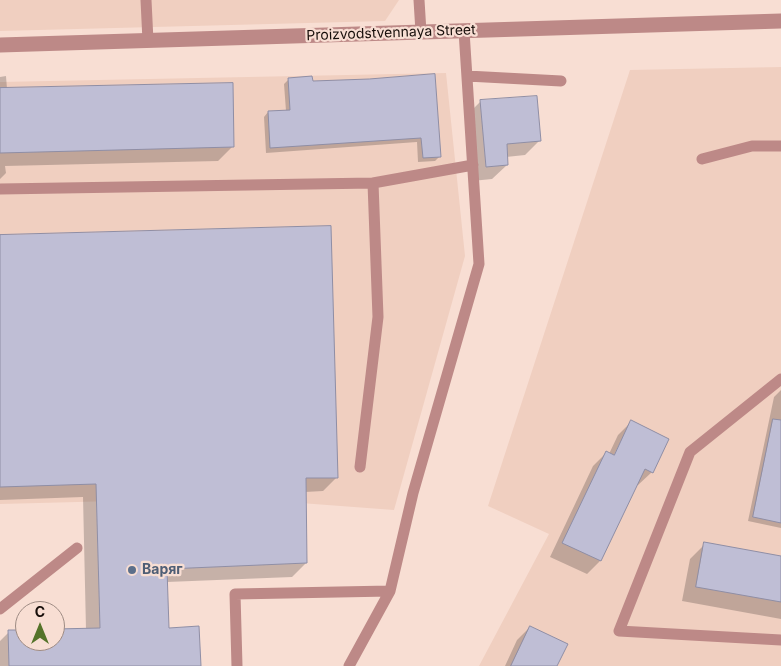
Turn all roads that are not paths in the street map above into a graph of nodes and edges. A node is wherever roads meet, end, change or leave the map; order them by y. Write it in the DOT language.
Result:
graph roads {
  1 [pos="146,0"];
  2 [pos="419,0"];
  3 [pos="781,21"];
  4 [pos="464,31"];
  5 [pos="421,32"];
  6 [pos="148,41"];
  7 [pos="0,45"];
  8 [pos="467,76"];
  9 [pos="561,81"];
  10 [pos="781,146"];
  11 [pos="702,159"];
  12 [pos="473,165"];
  13 [pos="373,183"];
  14 [pos="0,189"];
  15 [pos="781,380"];
  16 [pos="360,467"];
  17 [pos="77,548"];
  18 [pos="390,591"];
  19 [pos="0,609"];
  20 [pos="781,640"];
  21 [pos="237,666"];
  22 [pos="349,666"];
  1 -- 6 [label="lane"];
  2 -- 5 [label="lane"];
  3 -- 4 [label="street, Proizvodstvennaya Street"];
  4 -- 5 [label="street, Proizvodstvennaya Street"];
  4 -- 8 [label="lane"];
  5 -- 6 [label="street, Proizvodstvennaya Street"];
  6 -- 7 [label="street, Proizvodstvennaya Street"];
  8 -- 9 [label="lane"];
  8 -- 12 [label="lane"];
  10 -- 11 [label="lane"];
  12 -- 13 [label="lane"];
  12 -- 18 [label="lane"];
  13 -- 14 [label="lane"];
  13 -- 16 [label="lane"];
  15 -- 20 [label="lane"];
  17 -- 19 [label="lane"];
  18 -- 21 [label="lane"];
  18 -- 22 [label="lane"];
}
